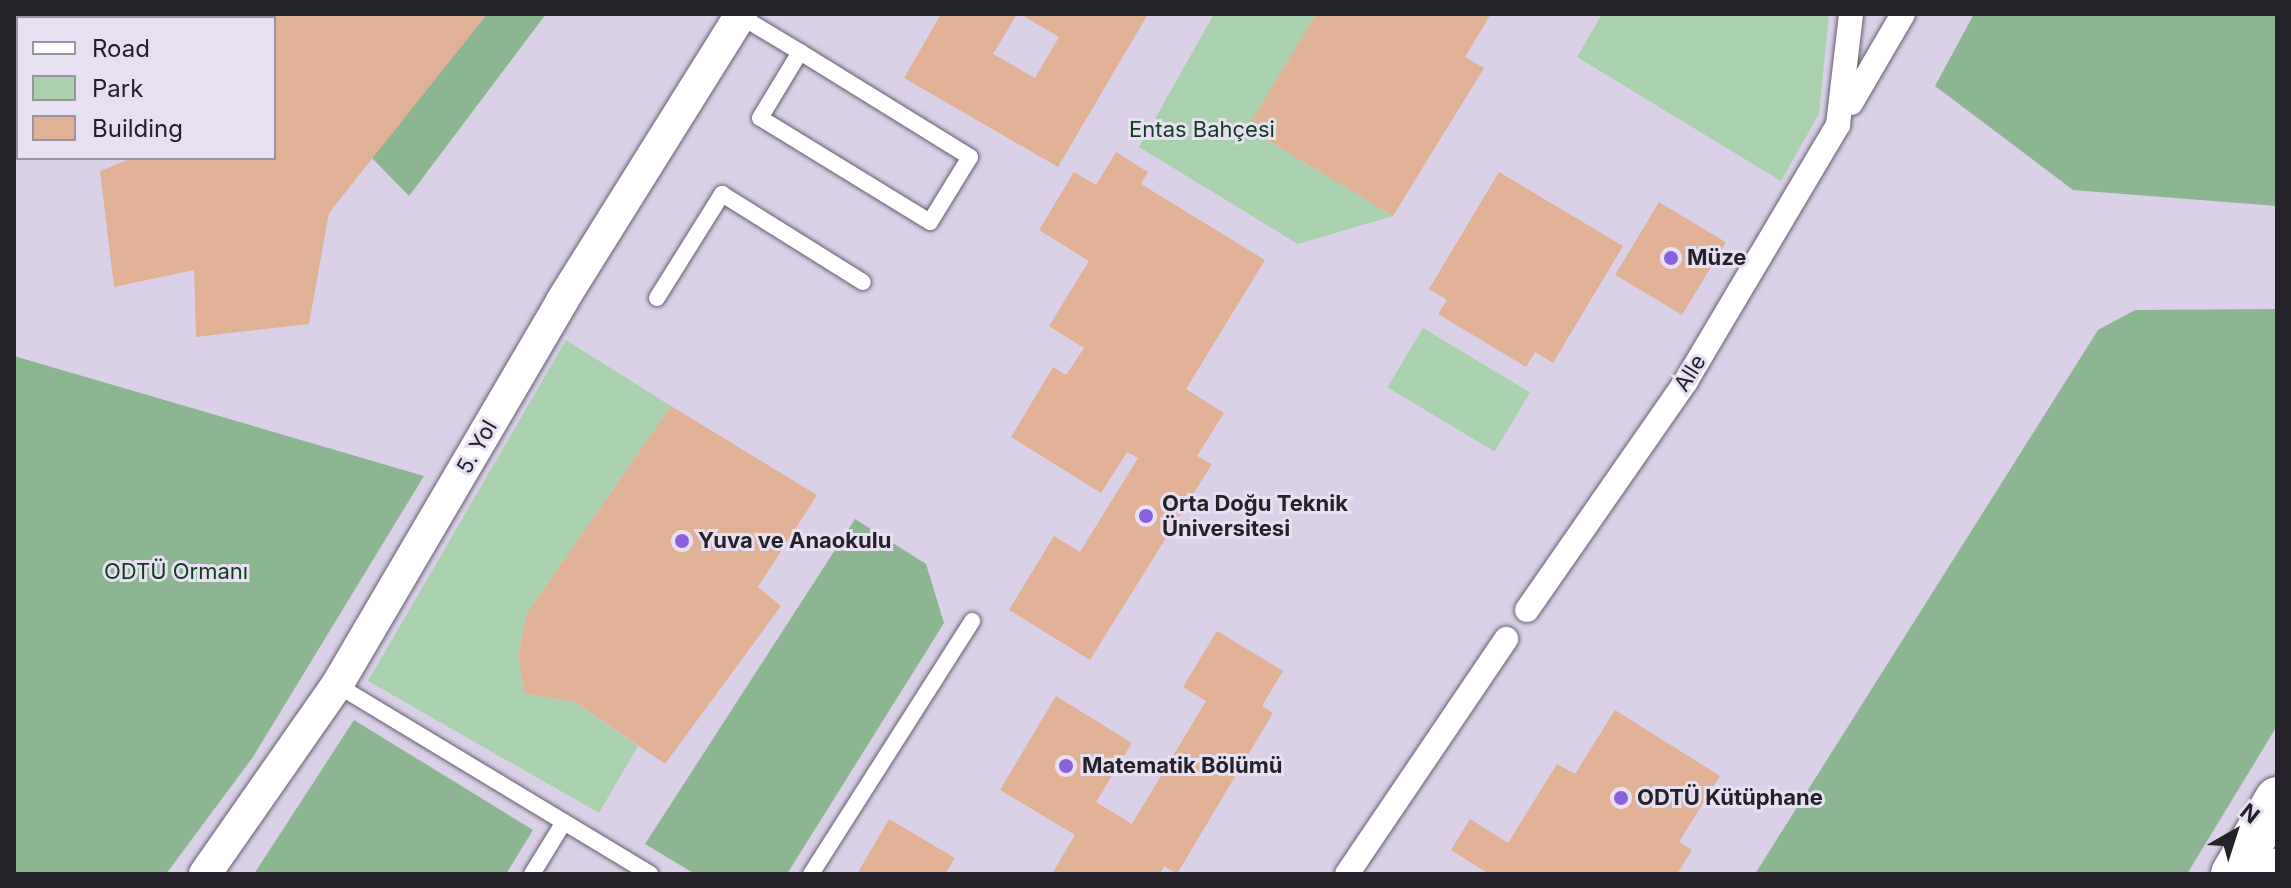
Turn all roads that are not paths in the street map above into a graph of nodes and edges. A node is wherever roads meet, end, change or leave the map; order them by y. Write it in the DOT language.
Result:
graph roads {
  1 [pos="1851,14"];
  2 [pos="1903,14"];
  3 [pos="740,15"];
  4 [pos="800,52"];
  5 [pos="1844,116"];
  6 [pos="863,282"];
  7 [pos="657,298"];
  8 [pos="1527,610"];
  9 [pos="972,621"];
  10 [pos="1506,639"];
  11 [pos="337,685"];
  12 [pos="2277,799"];
  13 [pos="564,822"];
  14 [pos="205,874"];
  15 [pos="532,874"];
  16 [pos="650,874"];
  17 [pos="811,874"];
  18 [pos="1347,874"];
  19 [pos="2233,874"];
  1 -- 5 [label="street, Alle"];
  2 -- 5 [label="street, Alle"];
  3 -- 4 [label="lane"];
  3 -- 11 [label="street, 5. Yol"];
  4 -- 4 [label="lane"];
  5 -- 8 [label="street, Alle"];
  6 -- 7 [label="lane"];
  9 -- 17 [label="lane"];
  10 -- 18 [label="street"];
  11 -- 13 [label="lane"];
  11 -- 14 [label="street, 5. Yol"];
  12 -- 19 [label="main road"];
  13 -- 15 [label="lane"];
  13 -- 16 [label="lane"];
}
